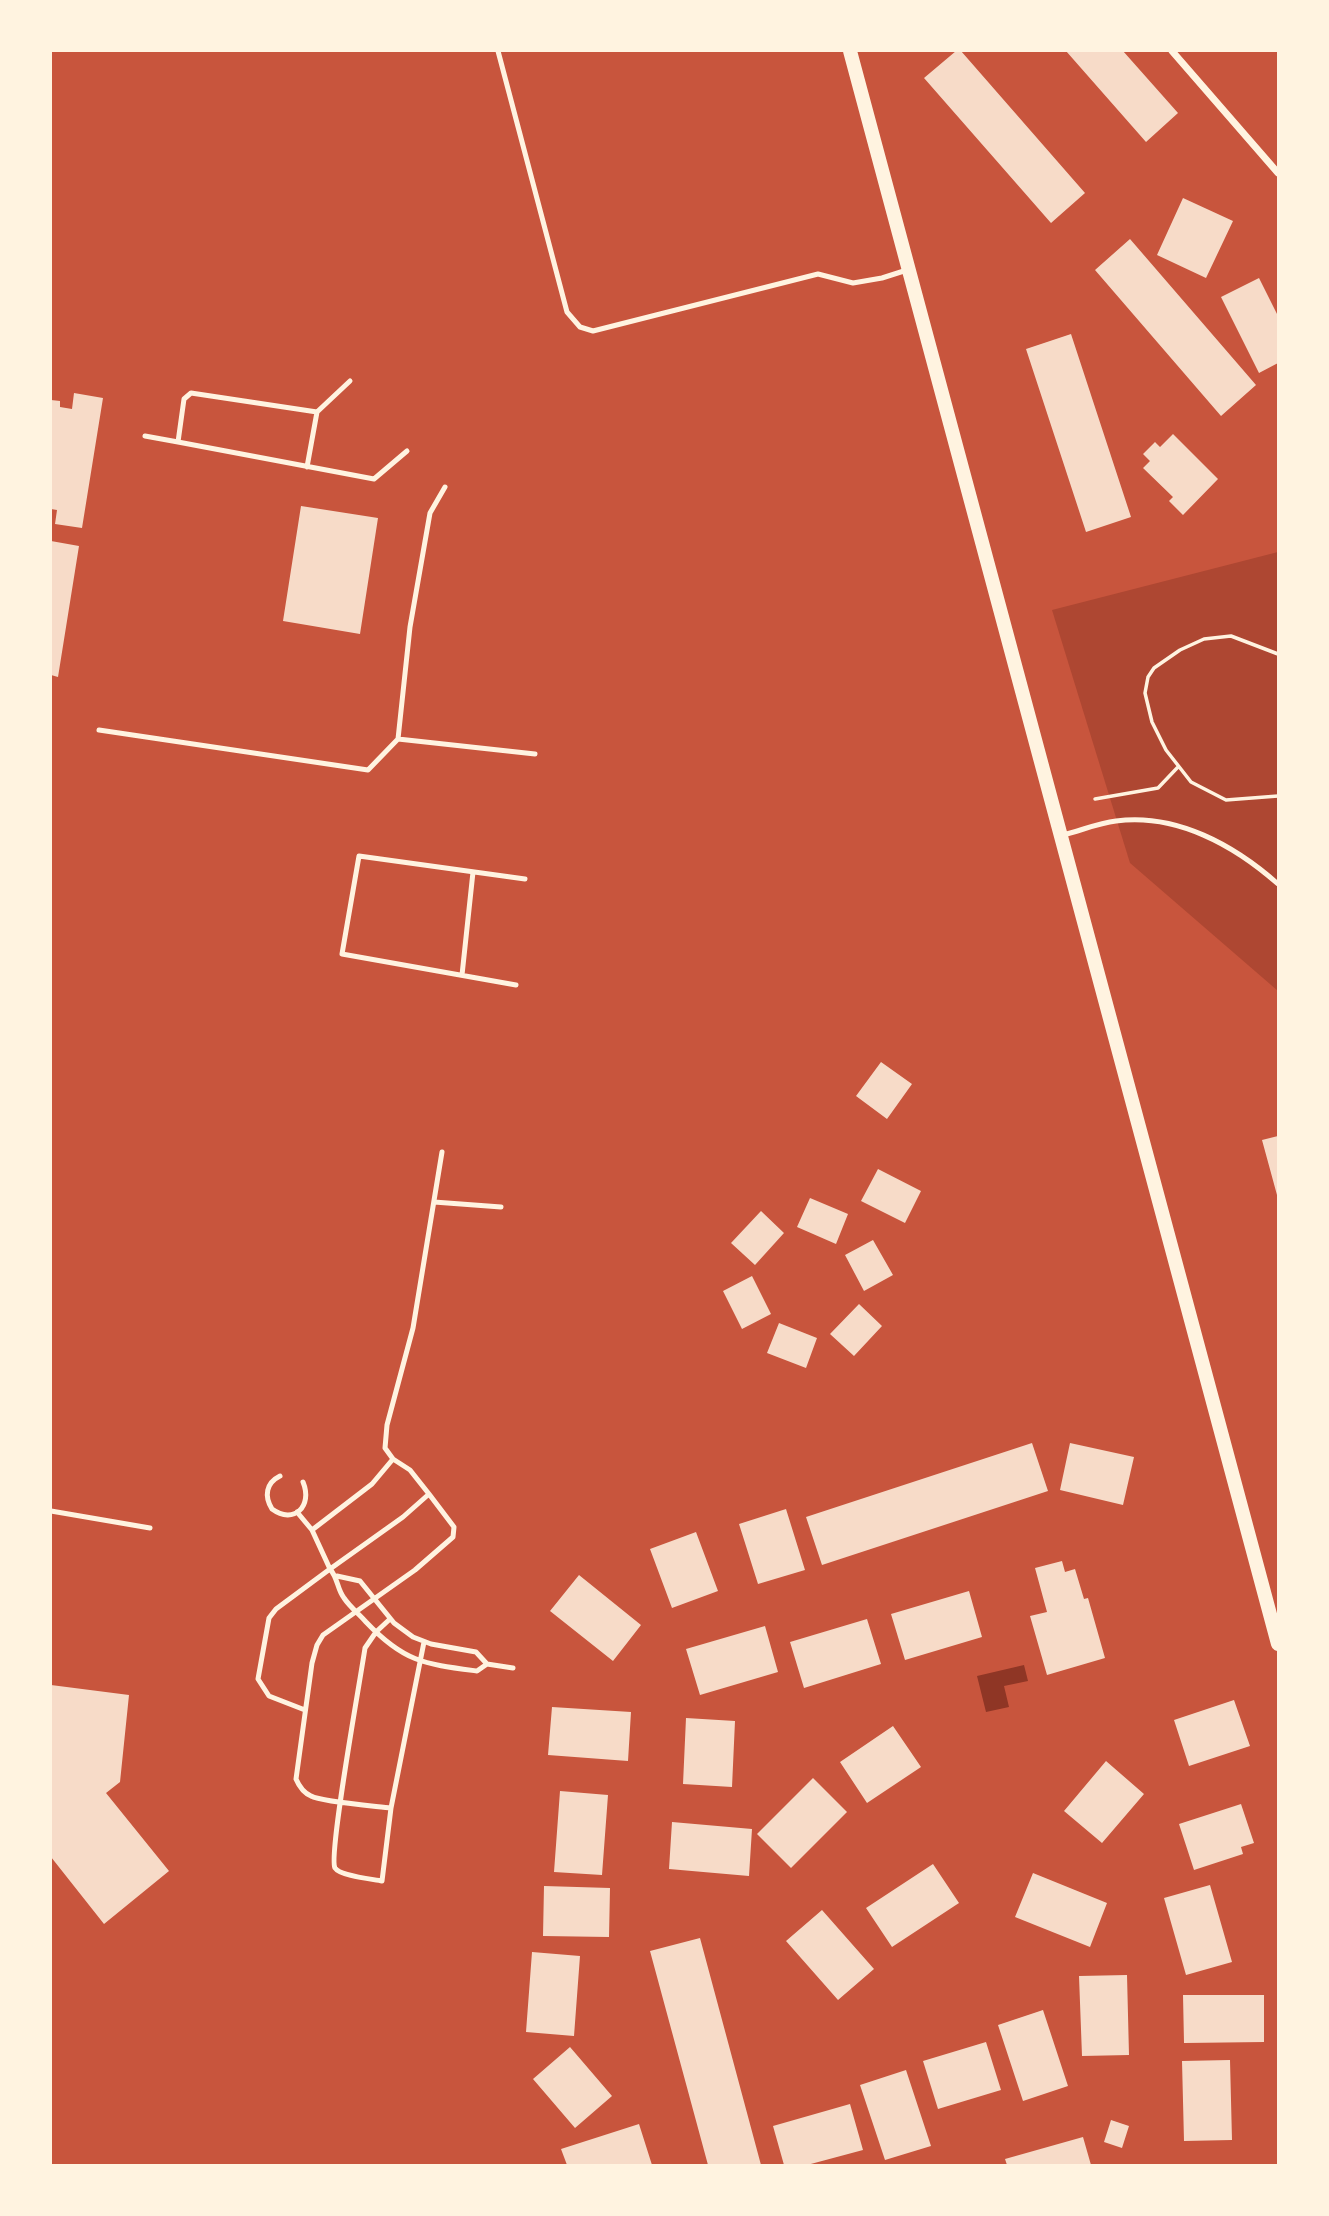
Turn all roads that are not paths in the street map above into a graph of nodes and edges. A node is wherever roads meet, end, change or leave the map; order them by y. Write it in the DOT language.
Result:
graph roads {
  1 [pos="498,51"];
  2 [pos="850,51"];
  3 [pos="1172,51"];
  4 [pos="1278,173"];
  5 [pos="910,269"];
  6 [pos="349,380"];
  7 [pos="317,411"];
  8 [pos="145,436"];
  9 [pos="178,442"];
  10 [pos="407,451"];
  11 [pos="307,467"];
  12 [pos="445,487"];
  13 [pos="99,730"];
  14 [pos="398,739"];
  15 [pos="535,754"];
  16 [pos="1060,836"];
  17 [pos="473,872"];
  18 [pos="525,879"];
  19 [pos="1278,884"];
  20 [pos="462,975"];
  21 [pos="516,985"];
  22 [pos="442,1152"];
  23 [pos="434,1202"];
  24 [pos="501,1207"];
  25 [pos="393,1459"];
  26 [pos="280,1476"];
  27 [pos="303,1482"];
  28 [pos="429,1494"];
  29 [pos="51,1511"];
  30 [pos="297,1512"];
  31 [pos="150,1528"];
  32 [pos="312,1530"];
  33 [pos="330,1569"];
  34 [pos="337,1576"];
  35 [pos="375,1600"];
  36 [pos="358,1613"];
  37 [pos="390,1619"];
  38 [pos="376,1632"];
  39 [pos="424,1642"];
  40 [pos="1278,1644"];
  41 [pos="419,1662"];
  42 [pos="487,1664"];
  43 [pos="513,1668"];
  44 [pos="305,1710"];
  45 [pos="341,1801"];
  46 [pos="391,1808"];
  1 -- 5 [label="lane"];
  2 -- 5 [label="main road"];
  3 -- 4 [label="street"];
  5 -- 16 [label="main road"];
  6 -- 7 [label="lane"];
  7 -- 9 [label="lane"];
  7 -- 11 [label="lane"];
  8 -- 9 [label="lane"];
  9 -- 11 [label="lane"];
  10 -- 11 [label="lane"];
  12 -- 14 [label="lane"];
  13 -- 14 [label="lane"];
  14 -- 15 [label="lane"];
  16 -- 19 [label="lane"];
  16 -- 40 [label="main road"];
  17 -- 18 [label="lane"];
  17 -- 20 [label="lane"];
  17 -- 20 [label="lane"];
  20 -- 21 [label="lane"];
  22 -- 23 [label="lane"];
  23 -- 24 [label="lane"];
  23 -- 25 [label="lane"];
  25 -- 28 [label="lane"];
  25 -- 32 [label="lane"];
  26 -- 30 [label="lane"];
  27 -- 30 [label="lane"];
  28 -- 33 [label="lane"];
  28 -- 35 [label="lane"];
  29 -- 31 [label="lane"];
  30 -- 32 [label="lane"];
  32 -- 33 [label="lane"];
  33 -- 34 [label="lane"];
  33 -- 44 [label="lane"];
  34 -- 35 [label="lane"];
  34 -- 36 [label="lane"];
  35 -- 36 [label="lane"];
  35 -- 37 [label="lane"];
  36 -- 38 [label="lane"];
  36 -- 44 [label="lane"];
  37 -- 38 [label="lane"];
  37 -- 39 [label="lane"];
  38 -- 41 [label="lane"];
  38 -- 45 [label="lane"];
  39 -- 41 [label="lane"];
  39 -- 42 [label="lane"];
  41 -- 42 [label="lane"];
  41 -- 46 [label="lane"];
  42 -- 43 [label="lane"];
  44 -- 45 [label="lane"];
  45 -- 46 [label="lane"];
  45 -- 46 [label="lane"];
}
